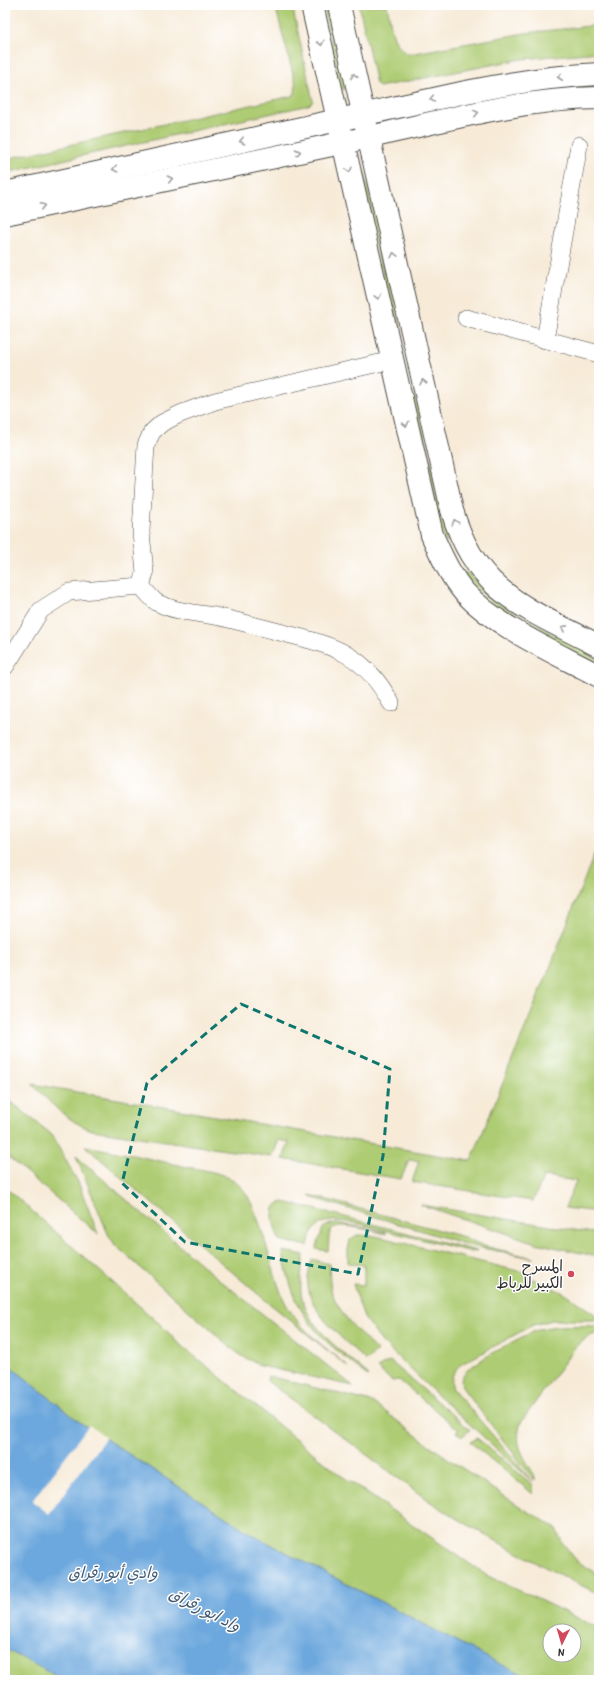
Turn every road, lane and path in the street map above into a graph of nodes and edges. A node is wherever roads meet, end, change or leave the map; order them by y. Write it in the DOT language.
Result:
graph roads {
  1 [pos="312,5"];
  2 [pos="339,5"];
  3 [pos="599,74"];
  4 [pos="599,98"];
  5 [pos="362,114"];
  6 [pos="338,119"];
  7 [pos="367,137"];
  8 [pos="343,142"];
  9 [pos="579,145"];
  10 [pos="5,193"];
  11 [pos="5,214"];
  12 [pos="466,318"];
  13 [pos="545,340"];
  14 [pos="599,354"];
  15 [pos="392,360"];
  16 [pos="465,547"];
  17 [pos="444,561"];
  18 [pos="141,586"];
  19 [pos="599,646"];
  20 [pos="5,667"];
  21 [pos="599,676"];
  22 [pos="391,703"];
  1 -- 6 [label="street, one-way"];
  5 -- 2 [label="street, one-way"];
  3 -- 5 [label="street, one-way"];
  7 -- 4 [label="street, one-way"];
  5 -- 6 [label="street"];
  5 -- 7 [label="street"];
  6 -- 8 [label="street"];
  6 -- 10 [label="street, one-way"];
  7 -- 8 [label="street"];
  16 -- 7 [label="street, one-way"];
  11 -- 8 [label="street, one-way"];
  8 -- 15 [label="street, one-way"];
  9 -- 13 [label="street"];
  12 -- 13 [label="street"];
  13 -- 14 [label="street"];
  15 -- 17 [label="street, one-way"];
  15 -- 18 [label="street"];
  16 -- 17 [label="street"];
  19 -- 16 [label="street, one-way"];
  17 -- 21 [label="street"];
  18 -- 20 [label="street"];
  18 -- 22 [label="street"];
}
